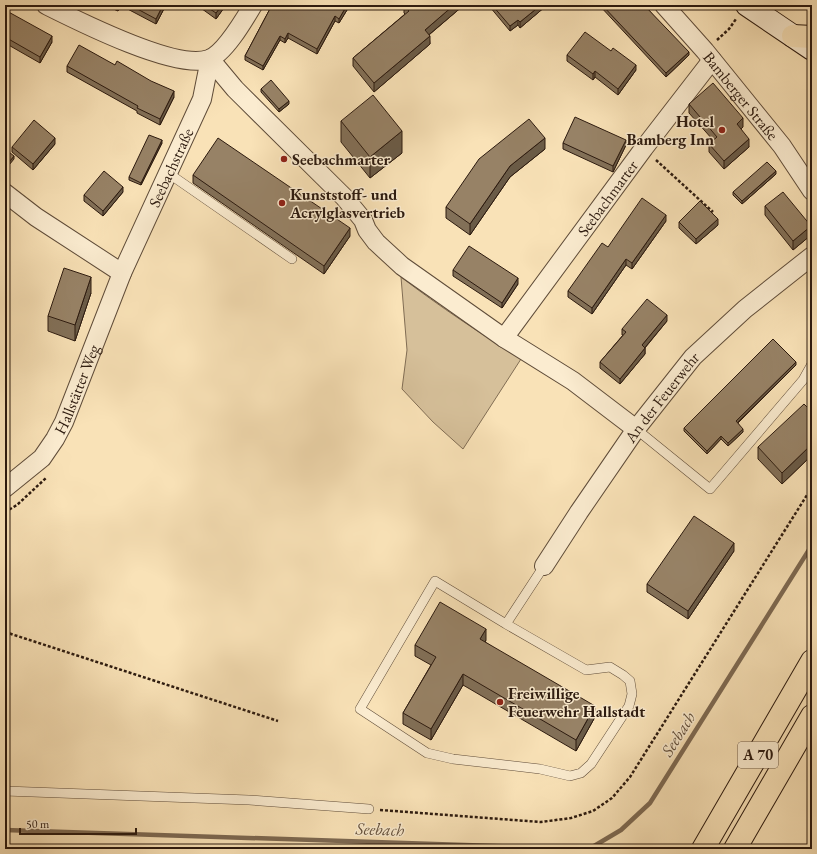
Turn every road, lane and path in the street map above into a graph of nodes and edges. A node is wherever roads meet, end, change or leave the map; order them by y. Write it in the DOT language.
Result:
graph roads {
  1 [pos="46,5"];
  2 [pos="253,5"];
  3 [pos="664,5"];
  4 [pos="748,12"];
  5 [pos="802,37"];
  6 [pos="812,49"];
  7 [pos="709,56"];
  8 [pos="210,59"];
  9 [pos="644,148"];
  10 [pos="168,173"];
  11 [pos="812,191"];
  12 [pos="5,193"];
  13 [pos="713,212"];
  14 [pos="812,256"];
  15 [pos="292,259"];
  16 [pos="122,274"];
  17 [pos="504,338"];
  18 [pos="812,364"];
  19 [pos="636,429"];
  20 [pos="5,488"];
  21 [pos="544,566"];
  22 [pos="506,624"];
  23 [pos="5,632"];
  24 [pos="812,661"];
  25 [pos="812,716"];
  26 [pos="278,721"];
  27 [pos="5,791"];
  28 [pos="369,809"];
  29 [pos="703,849"];
  30 [pos="735,849"];
  1 -- 8 [label="street"];
  2 -- 8 [label="street"];
  3 -- 7 [label="street, Bamberger Straße"];
  4 -- 5 [label="main road"];
  4 -- 7 [label="path"];
  5 -- 6 [label="main road"];
  7 -- 9 [label="street, Seebachmarter"];
  7 -- 11 [label="street, Bamberger Straße"];
  8 -- 10 [label="street, Seebachstraße"];
  8 -- 17 [label="street"];
  9 -- 13 [label="path"];
  9 -- 17 [label="street, Seebachmarter"];
  10 -- 15 [label="lane"];
  10 -- 16 [label="street, Seebachstraße"];
  12 -- 16 [label="street"];
  14 -- 19 [label="street, An der Feuerwehr"];
  16 -- 20 [label="street, Hallstätter Weg"];
  17 -- 19 [label="street"];
  18 -- 19 [label="lane"];
  19 -- 21 [label="street, An der Feuerwehr"];
  21 -- 22 [label="lane"];
  22 -- 22 [label="lane"];
  23 -- 26 [label="path"];
  24 -- 29 [label="highway, A 70"];
  25 -- 30 [label="highway, A 70"];
  27 -- 28 [label="lane"];
}
